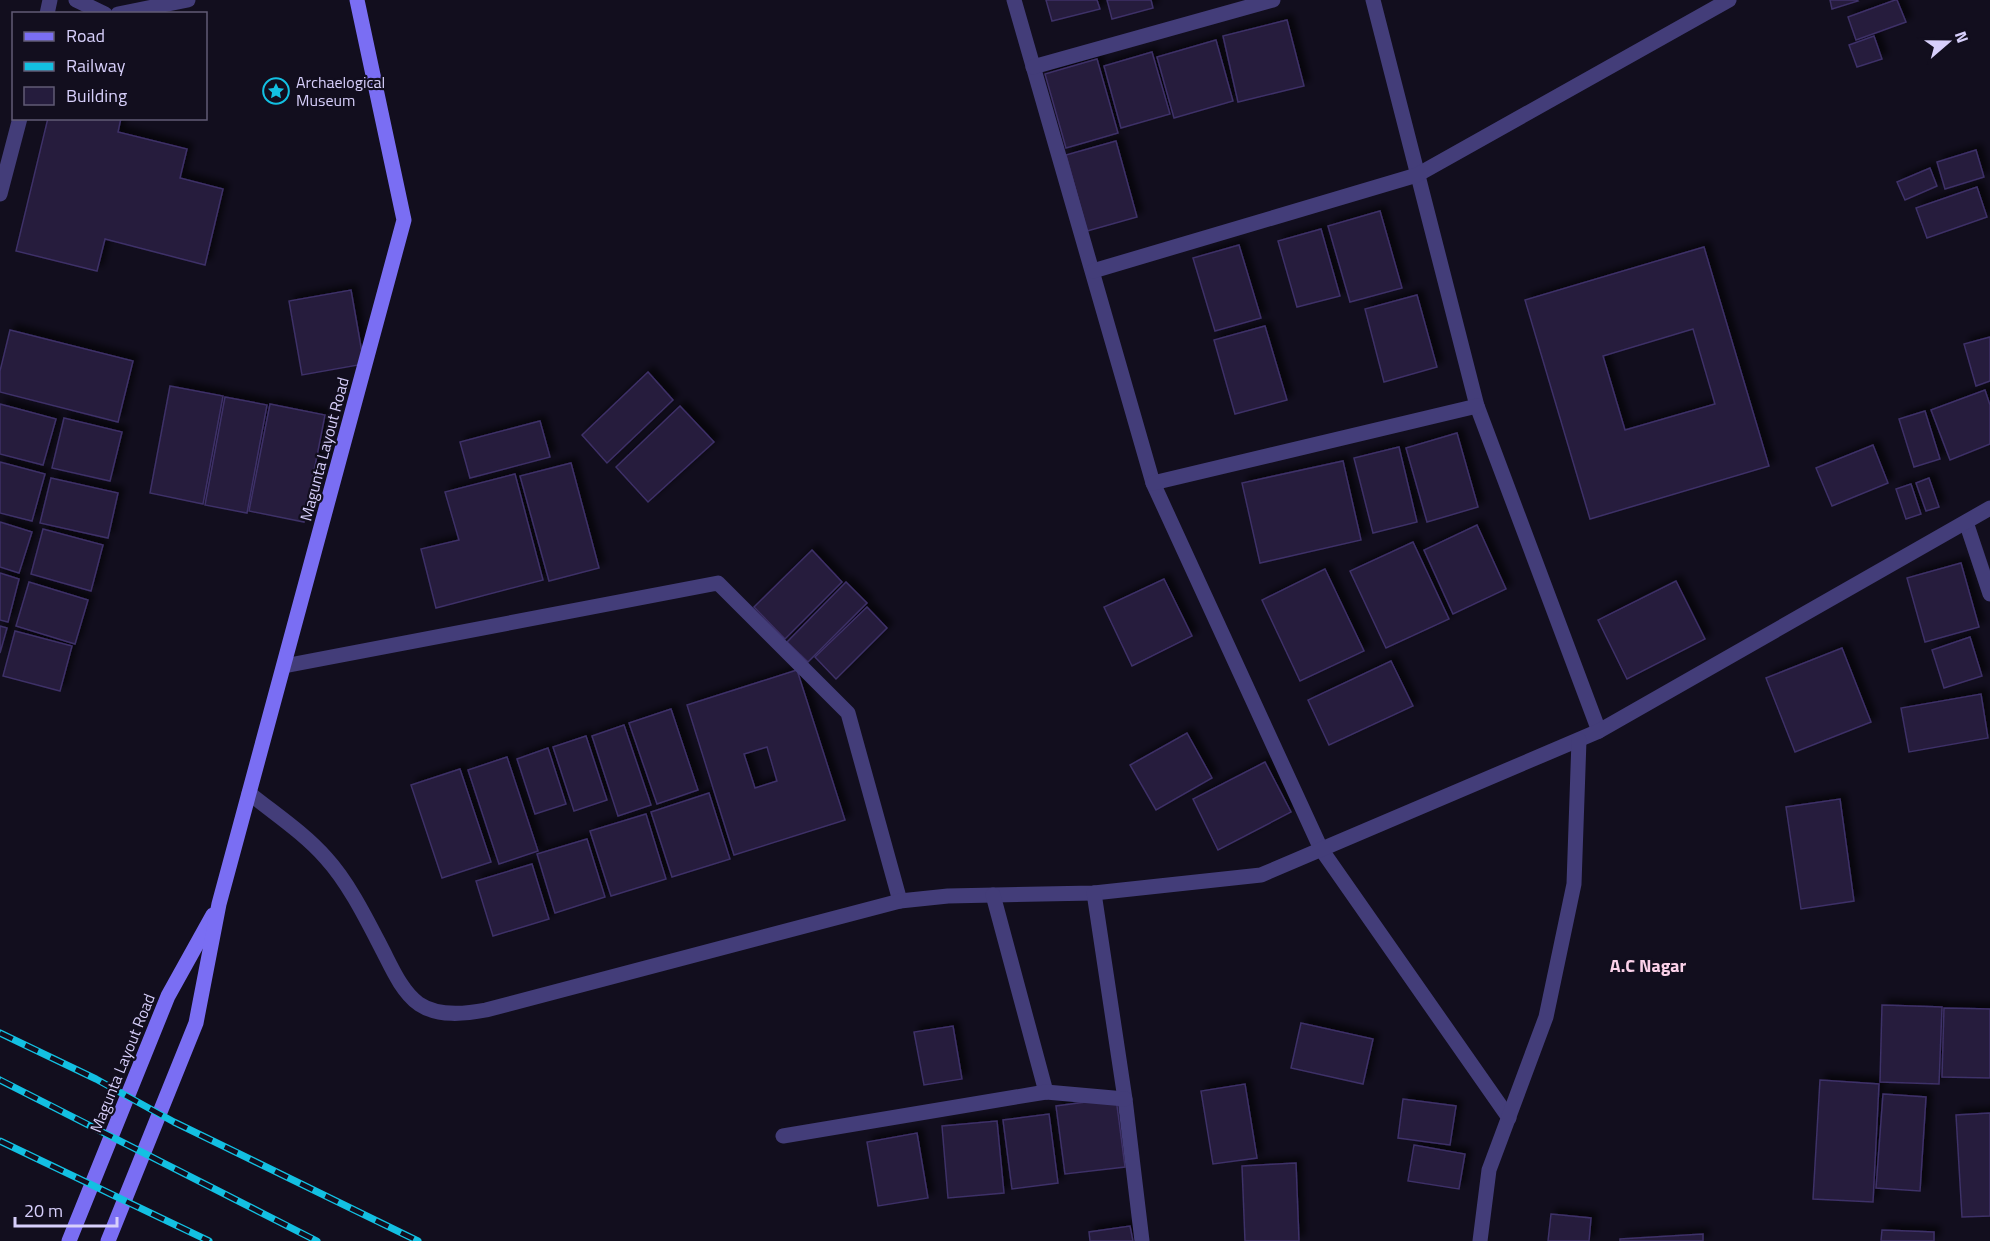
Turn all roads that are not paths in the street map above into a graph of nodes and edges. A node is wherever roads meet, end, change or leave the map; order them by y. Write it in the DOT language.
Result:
graph roads {
  1 [pos="76,0"];
  2 [pos="188,0"];
  3 [pos="357,0"];
  4 [pos="1014,0"];
  5 [pos="1273,0"];
  6 [pos="1374,0"];
  7 [pos="1729,0"];
  8 [pos="101,12"];
  9 [pos="128,12"];
  10 [pos="1033,66"];
  11 [pos="19,120"];
  12 [pos="1417,175"];
  13 [pos="0,194"];
  14 [pos="1093,271"];
  15 [pos="1477,406"];
  16 [pos="1153,483"];
  17 [pos="1990,508"];
  18 [pos="1966,522"];
  19 [pos="1990,594"];
  20 [pos="284,666"];
  21 [pos="1599,731"];
  22 [pos="1579,740"];
  23 [pos="249,794"];
  24 [pos="1321,849"];
  25 [pos="1094,893"];
  26 [pos="993,895"];
  27 [pos="900,901"];
  28 [pos="219,904"];
  29 [pos="1046,1092"];
  30 [pos="1125,1099"];
  31 [pos="1509,1118"];
  32 [pos="783,1136"];
  33 [pos="69,1241"];
  34 [pos="108,1241"];
  35 [pos="1142,1241"];
  36 [pos="1480,1241"];
  1 -- 8 [label="street"];
  2 -- 9 [label="street"];
  3 -- 20 [label="street, Magunta Layout Road"];
  4 -- 10 [label="street"];
  5 -- 10 [label="street"];
  6 -- 12 [label="street"];
  7 -- 12 [label="street"];
  10 -- 14 [label="street"];
  11 -- 13 [label="street"];
  12 -- 14 [label="street"];
  12 -- 15 [label="street"];
  14 -- 16 [label="street"];
  15 -- 16 [label="street"];
  15 -- 21 [label="street"];
  16 -- 24 [label="street"];
  17 -- 18 [label="street"];
  18 -- 19 [label="street"];
  18 -- 21 [label="street"];
  20 -- 23 [label="street, Magunta Layout Road"];
  20 -- 27 [label="street"];
  21 -- 22 [label="street"];
  22 -- 24 [label="street"];
  22 -- 31 [label="street"];
  23 -- 27 [label="street"];
  23 -- 28 [label="street, Magunta Layout Road"];
  24 -- 25 [label="street"];
  24 -- 31 [label="street"];
  25 -- 26 [label="street"];
  25 -- 30 [label="street"];
  26 -- 27 [label="street"];
  26 -- 29 [label="street"];
  28 -- 33 [label="street, Magunta Layout Road"];
  28 -- 34 [label="street, Magunta Layout Road"];
  29 -- 30 [label="street"];
  29 -- 32 [label="street"];
  30 -- 35 [label="street"];
  31 -- 36 [label="street"];
}
